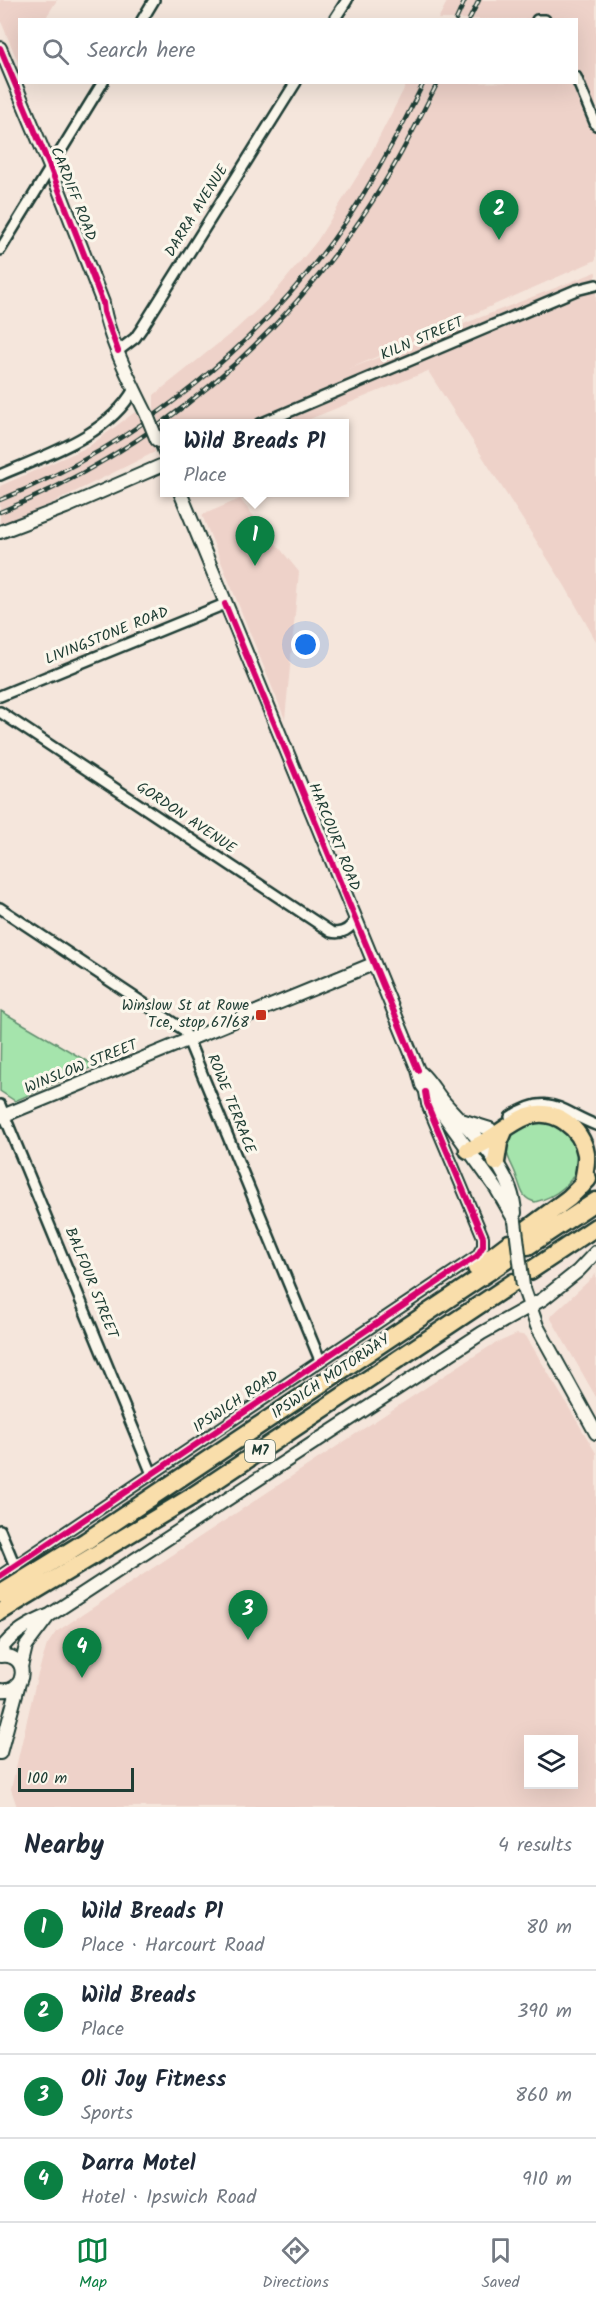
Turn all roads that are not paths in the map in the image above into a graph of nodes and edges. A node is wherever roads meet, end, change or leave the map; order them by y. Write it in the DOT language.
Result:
graph roads {
  1 [pos="154,0"];
  2 [pos="346,0"];
  3 [pos="143,18"];
  4 [pos="335,18"];
  5 [pos="0,48"];
  6 [pos="578,81"];
  7 [pos="101,84"];
  8 [pos="295,84"];
  9 [pos="577,84"];
  10 [pos="582,90"];
  11 [pos="596,125"];
  12 [pos="50,167"];
  13 [pos="0,250"];
  14 [pos="596,285"];
  15 [pos="122,348"];
  16 [pos="134,389"];
  17 [pos="146,411"];
  18 [pos="114,414"];
  19 [pos="270,419"];
  20 [pos="160,444"];
  21 [pos="160,466"];
  22 [pos="0,475"];
  23 [pos="182,497"];
  24 [pos="0,532"];
  25 [pos="225,604"];
  26 [pos="0,696"];
  27 [pos="0,712"];
  28 [pos="0,908"];
  29 [pos="355,920"];
  30 [pos="373,963"];
  31 [pos="188,1040"];
  32 [pos="418,1070"];
  33 [pos="425,1092"];
  34 [pos="2,1112"];
  35 [pos="460,1120"];
  36 [pos="596,1125"];
  37 [pos="497,1130"];
  38 [pos="475,1145"];
  39 [pos="496,1162"];
  40 [pos="596,1169"];
  41 [pos="582,1186"];
  42 [pos="596,1201"];
  43 [pos="596,1227"];
  44 [pos="523,1232"];
  45 [pos="483,1246"];
  46 [pos="510,1250"];
  47 [pos="596,1252"];
  48 [pos="522,1280"];
  49 [pos="530,1307"];
  50 [pos="320,1360"];
  51 [pos="596,1433"];
  52 [pos="152,1474"];
  53 [pos="0,1530"];
  54 [pos="15,1566"];
  55 [pos="0,1576"];
  56 [pos="0,1594"];
  57 [pos="0,1612"];
  58 [pos="50,1615"];
  59 [pos="0,1654"];
  60 [pos="21,1667"];
  61 [pos="19,1683"];
  62 [pos="0,1690"];
  63 [pos="0,1753"];
  1 -- 3 [label="street"];
  2 -- 4 [label="street"];
  5 -- 12 [label="main road, CARDIFF ROAD"];
  6 -- 10 [label="street"];
  7 -- 12 [label="street"];
  8 -- 15 [label="street, DARRA AVENUE"];
  9 -- 10 [label="street"];
  10 -- 11 [label="street"];
  12 -- 13 [label="street"];
  12 -- 15 [label="main road, CARDIFF ROAD"];
  14 -- 19 [label="street, KILN STREET"];
  15 -- 16 [label="main road, CARDIFF ROAD"];
  15 -- 17 [label="main road, CARDIFF ROAD"];
  16 -- 17 [label="main road, CARDIFF ROAD"];
  16 -- 18 [label="street"];
  17 -- 18 [label="street"];
  17 -- 20 [label="main road, bridge"];
  18 -- 22 [label="street"];
  21 -- 24 [label="main road"];
  23 -- 25 [label="main road, HARCOURT ROAD"];
  25 -- 26 [label="street, LIVINGSTONE ROAD"];
  25 -- 29 [label="main road, HARCOURT ROAD"];
  27 -- 29 [label="street, GORDON AVENUE"];
  28 -- 31 [label="street, ROWE TERRACE"];
  29 -- 30 [label="main road, HARCOURT ROAD"];
  30 -- 31 [label="main road, WINSLOW STREET"];
  30 -- 32 [label="main road, HARCOURT ROAD"];
  31 -- 34 [label="main road, WINSLOW STREET"];
  31 -- 50 [label="street, ROWE TERRACE"];
  32 -- 33 [label="main road, HARCOURT ROAD"];
  32 -- 35 [label="main road, HARCOURT ROAD"];
  33 -- 38 [label="main road, HARCOURT ROAD"];
  33 -- 45 [label="street, HARCOURT ROAD"];
  34 -- 52 [label="street, BALFOUR STREET"];
  35 -- 37 [label="main road"];
  35 -- 38 [label="main road, HARCOURT ROAD"];
  36 -- 37 [label="street"];
  37 -- 38 [label="highway"];
  37 -- 39 [label="highway"];
  37 -- 41 [label="highway"];
  38 -- 39 [label="main road, HARCOURT ROAD"];
  38 -- 44 [label="main road, HARCOURT ROAD"];
  39 -- 44 [label="main road, HARCOURT ROAD"];
  40 -- 41 [label="highway"];
  41 -- 44 [label="highway"];
  42 -- 44 [label="highway"];
  43 -- 48 [label="highway, IPSWICH MOTORWAY / M7"];
  44 -- 48 [label="main road, HARCOURT ROAD, bridge"];
  45 -- 50 [label="street, IPSWICH ROAD"];
  46 -- 56 [label="highway, IPSWICH MOTORWAY / M7"];
  47 -- 49 [label="main road"];
  48 -- 49 [label="main road, HARCOURT ROAD"];
  48 -- 57 [label="highway, IPSWICH MOTORWAY / M7"];
  49 -- 51 [label="main road, HARCOURT ROAD"];
  49 -- 58 [label="main road"];
  50 -- 52 [label="street, IPSWICH ROAD"];
  52 -- 54 [label="street, IPSWICH ROAD"];
  53 -- 54 [label="street"];
  54 -- 55 [label="street, IPSWICH ROAD"];
  58 -- 59 [label="main road"];
  58 -- 60 [label="main road"];
  59 -- 60 [label="main road"];
  60 -- 61 [label="main road"];
  61 -- 62 [label="main road"];
  61 -- 63 [label="main road"];
}
